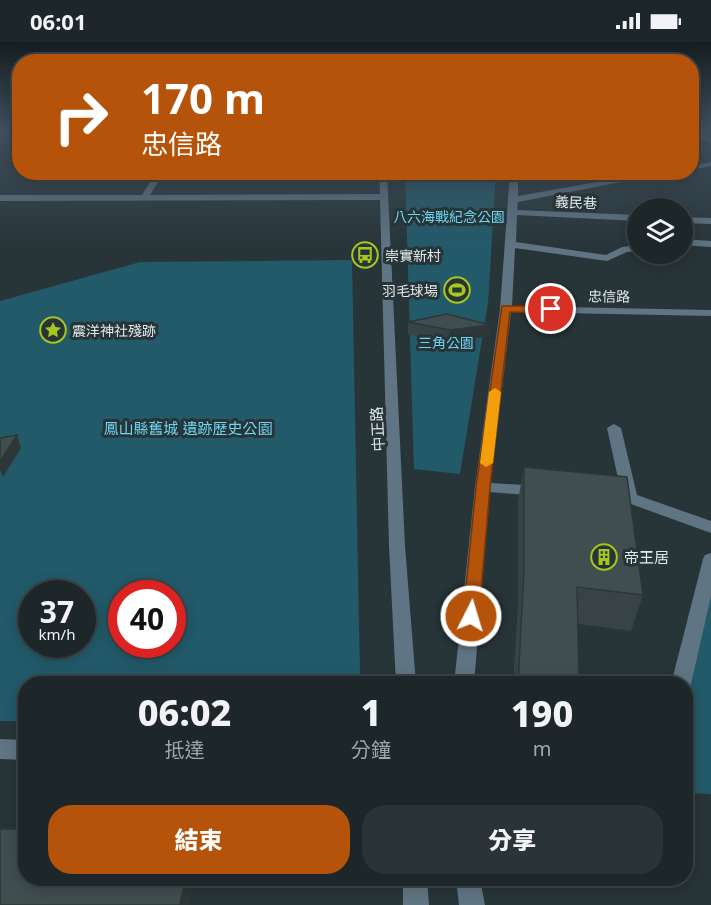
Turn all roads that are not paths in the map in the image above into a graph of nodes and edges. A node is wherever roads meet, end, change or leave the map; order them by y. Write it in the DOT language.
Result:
graph roads {
  1 [pos="155,180"];
  2 [pos="383,180"];
  3 [pos="514,180"];
  4 [pos="632,180"];
  5 [pos="145,197"];
  6 [pos="383,197"];
  7 [pos="0,198"];
  8 [pos="513,206"];
  9 [pos="627,217"];
  10 [pos="693,220"];
  11 [pos="711,221"];
  12 [pos="693,243"];
  13 [pos="511,244"];
  14 [pos="711,244"];
  15 [pos="627,249"];
  16 [pos="506,309"];
  17 [pos="711,313"];
  18 [pos="614,428"];
  19 [pos="483,487"];
  20 [pos="551,492"];
  21 [pos="596,495"];
  22 [pos="630,498"];
  23 [pos="711,527"];
  24 [pos="711,560"];
  25 [pos="405,676"];
  26 [pos="465,676"];
  27 [pos="683,676"];
  28 [pos="0,749"];
  29 [pos="18,750"];
  30 [pos="416,886"];
  31 [pos="469,886"];
  32 [pos="417,905"];
  33 [pos="472,905"];
  1 -- 5 [label="street"];
  2 -- 6 [label="street, 中正路"];
  3 -- 8 [label="street"];
  4 -- 8 [label="street"];
  5 -- 6 [label="street"];
  5 -- 7 [label="street"];
  6 -- 25 [label="street, 中正路"];
  8 -- 9 [label="street, 義民巷"];
  8 -- 13 [label="street"];
  10 -- 11 [label="street"];
  12 -- 14 [label="street"];
  13 -- 15 [label="street"];
  13 -- 16 [label="street"];
  16 -- 17 [label="street, 忠信路"];
  16 -- 19 [label="street"];
  18 -- 22 [label="street"];
  19 -- 20 [label="street"];
  19 -- 26 [label="street"];
  21 -- 22 [label="street"];
  22 -- 23 [label="street"];
  24 -- 27 [label="street"];
  28 -- 29 [label="street"];
  30 -- 32 [label="street"];
  31 -- 33 [label="street"];
}
